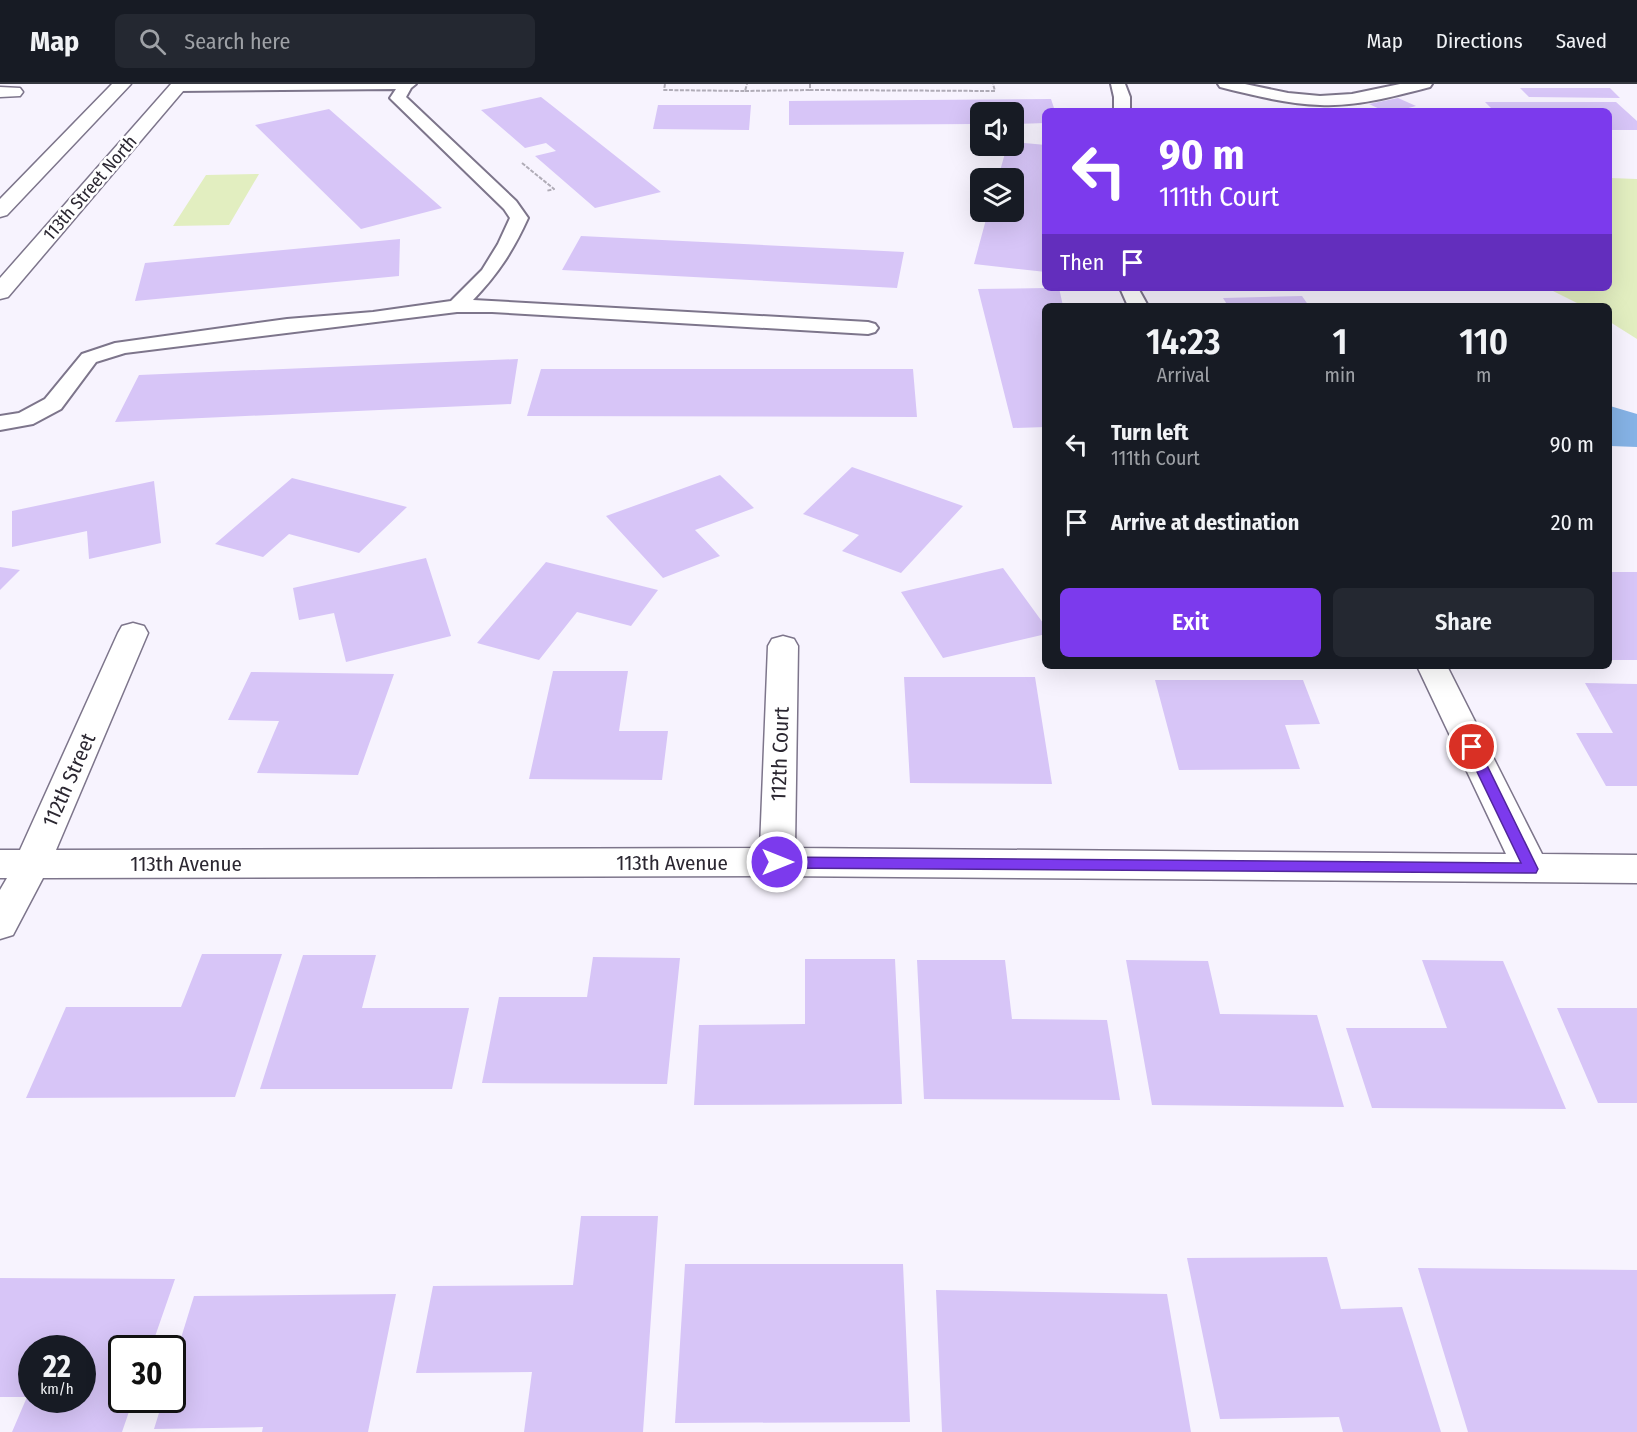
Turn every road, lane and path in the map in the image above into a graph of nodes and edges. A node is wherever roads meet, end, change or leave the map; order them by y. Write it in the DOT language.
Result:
graph roads {
  1 [pos="122,84"];
  2 [pos="665,84"];
  3 [pos="747,84"];
  4 [pos="810,84"];
  5 [pos="993,84"];
  6 [pos="1118,84"];
  7 [pos="1225,84"];
  8 [pos="1425,84"];
  9 [pos="407,85"];
  10 [pos="179,86"];
  11 [pos="810,90"];
  12 [pos="746,91"];
  13 [pos="1122,108"];
  14 [pos="0,211"];
  15 [pos="0,291"];
  16 [pos="456,306"];
  17 [pos="868,328"];
  18 [pos="0,423"];
  19 [pos="133,633"];
  20 [pos="783,646"];
  21 [pos="1433,669"];
  22 [pos="777,862"];
  23 [pos="16,864"];
  24 [pos="1531,869"];
  25 [pos="1637,869"];
  26 [pos="0,924"];
  1 -- 14 [label="street"];
  2 -- 12 [label="path"];
  3 -- 12 [label="path"];
  4 -- 11 [label="path"];
  5 -- 11 [label="path"];
  6 -- 13 [label="lane"];
  7 -- 8 [label="lane"];
  9 -- 10 [label="lane"];
  9 -- 16 [label="lane"];
  10 -- 15 [label="street, 113th Street North"];
  11 -- 12 [label="path"];
  16 -- 17 [label="lane"];
  16 -- 18 [label="lane"];
  19 -- 23 [label="street, 112th Street"];
  20 -- 22 [label="street, 112th Court"];
  21 -- 24 [label="street"];
  22 -- 23 [label="street, 113th Avenue"];
  22 -- 24 [label="street, 113th Avenue"];
  23 -- 26 [label="street, 112th Street"];
  24 -- 25 [label="street, 113th Avenue"];
}
